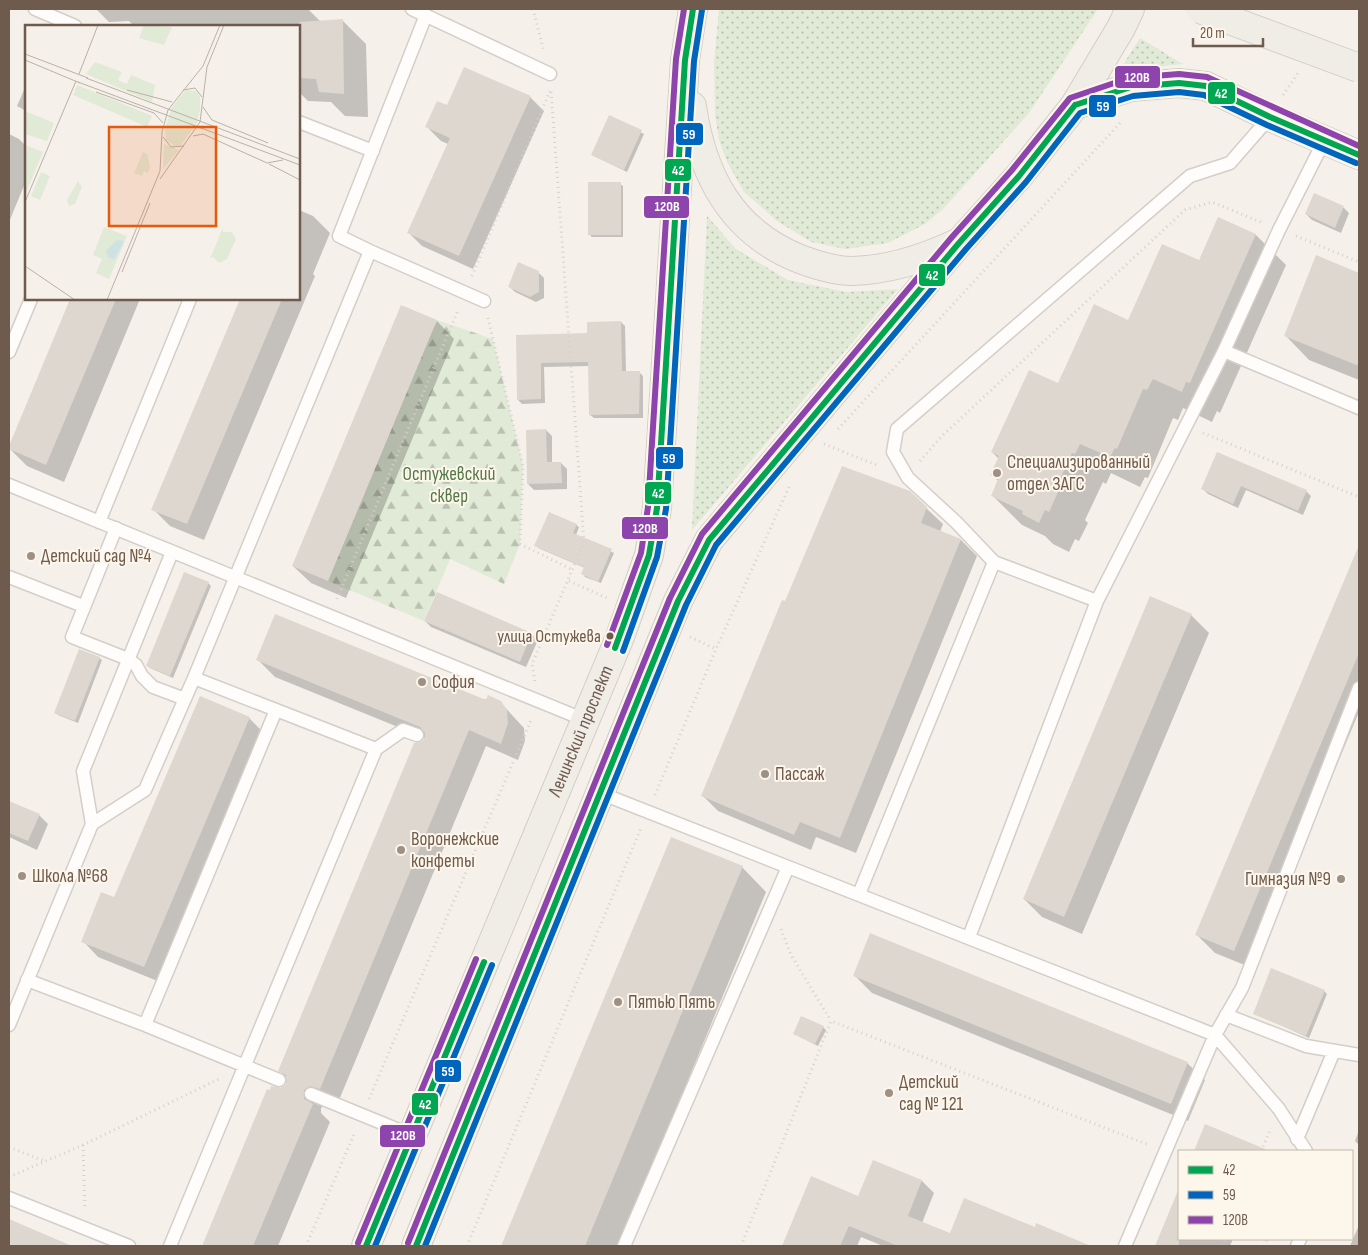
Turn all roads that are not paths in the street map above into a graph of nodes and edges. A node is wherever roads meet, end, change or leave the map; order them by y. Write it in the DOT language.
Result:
graph roads {
  1 [pos="35,9"];
  2 [pos="412,9"];
  3 [pos="694,9"];
  4 [pos="1130,9"];
  5 [pos="1200,9"];
  6 [pos="426,15"];
  7 [pos="73,25"];
  8 [pos="685,60"];
  9 [pos="1359,68"];
  10 [pos="550,74"];
  11 [pos="1075,105"];
  12 [pos="1270,117"];
  13 [pos="300,122"];
  14 [pos="1320,149"];
  15 [pos="373,151"];
  16 [pos="1359,155"];
  17 [pos="959,243"];
  18 [pos="370,251"];
  19 [pos="31,300"];
  20 [pos="190,300"];
  21 [pos="484,301"];
  22 [pos="1224,351"];
  23 [pos="9,352"];
  24 [pos="1359,408"];
  25 [pos="9,485"];
  26 [pos="99,522"];
  27 [pos="116,528"];
  28 [pos="172,552"];
  29 [pos="994,562"];
  30 [pos="9,577"];
  31 [pos="235,577"];
  32 [pos="1097,601"];
  33 [pos="84,606"];
  34 [pos="128,659"];
  35 [pos="194,678"];
  36 [pos="1359,688"];
  37 [pos="185,700"];
  38 [pos="276,710"];
  39 [pos="585,720"];
  40 [pos="417,735"];
  41 [pos="376,750"];
  42 [pos="600,793"];
  43 [pos="92,824"];
  44 [pos="788,867"];
  45 [pos="859,894"];
  46 [pos="969,937"];
  47 [pos="27,980"];
  48 [pos="1226,1015"];
  49 [pos="9,1025"];
  50 [pos="145,1025"];
  51 [pos="1215,1035"];
  52 [pos="1334,1051"];
  53 [pos="1359,1055"];
  54 [pos="245,1066"];
  55 [pos="279,1080"];
  56 [pos="311,1094"];
  57 [pos="411,1135"];
  58 [pos="1297,1138"];
  59 [pos="1305,1150"];
  60 [pos="9,1198"];
  61 [pos="129,1246"];
  62 [pos="170,1246"];
  63 [pos="366,1246"];
  64 [pos="416,1246"];
  65 [pos="624,1246"];
  66 [pos="1125,1246"];
  1 -- 7 [label="lane"];
  2 -- 6 [label="lane"];
  3 -- 8 [label="main road, Ленинский проспект"];
  4 -- 11 [label="main road"];
  5 -- 9 [label="main road, bridge"];
  6 -- 10 [label="lane"];
  6 -- 15 [label="lane"];
  8 -- 17 [label="main road"];
  8 -- 39 [label="main road, Ленинский проспект"];
  11 -- 12 [label="street"];
  11 -- 17 [label="main road"];
  12 -- 16 [label="street"];
  12 -- 29 [label="lane"];
  13 -- 15 [label="lane"];
  14 -- 22 [label="lane"];
  15 -- 18 [label="lane"];
  17 -- 42 [label="main road"];
  18 -- 21 [label="lane"];
  18 -- 31 [label="lane"];
  19 -- 23 [label="lane"];
  20 -- 26 [label="lane"];
  22 -- 24 [label="lane"];
  22 -- 32 [label="lane"];
  25 -- 26 [label="lane"];
  26 -- 27 [label="lane"];
  27 -- 28 [label="lane"];
  27 -- 33 [label="lane"];
  28 -- 31 [label="lane"];
  28 -- 34 [label="lane"];
  29 -- 32 [label="lane"];
  29 -- 45 [label="lane"];
  30 -- 33 [label="lane"];
  31 -- 35 [label="lane"];
  31 -- 39 [label="lane"];
  32 -- 46 [label="lane"];
  33 -- 34 [label="lane"];
  34 -- 37 [label="lane"];
  34 -- 43 [label="lane"];
  35 -- 37 [label="lane"];
  35 -- 38 [label="lane"];
  36 -- 48 [label="lane"];
  37 -- 43 [label="lane"];
  38 -- 41 [label="lane"];
  38 -- 50 [label="lane"];
  39 -- 57 [label="main road, Ленинский проспект"];
  40 -- 41 [label="lane"];
  41 -- 54 [label="lane"];
  42 -- 44 [label="lane"];
  42 -- 64 [label="main road"];
  43 -- 47 [label="lane"];
  44 -- 45 [label="lane"];
  44 -- 65 [label="lane"];
  45 -- 46 [label="lane"];
  46 -- 51 [label="lane"];
  47 -- 49 [label="lane"];
  47 -- 50 [label="lane"];
  48 -- 51 [label="lane"];
  48 -- 52 [label="lane"];
  50 -- 54 [label="lane"];
  51 -- 58 [label="lane"];
  51 -- 66 [label="lane"];
  52 -- 53 [label="lane"];
  52 -- 58 [label="lane"];
  54 -- 55 [label="lane"];
  54 -- 62 [label="lane"];
  56 -- 57 [label="lane"];
  57 -- 63 [label="main road, Ленинский проспект"];
  58 -- 59 [label="lane"];
  60 -- 61 [label="lane"];
}
